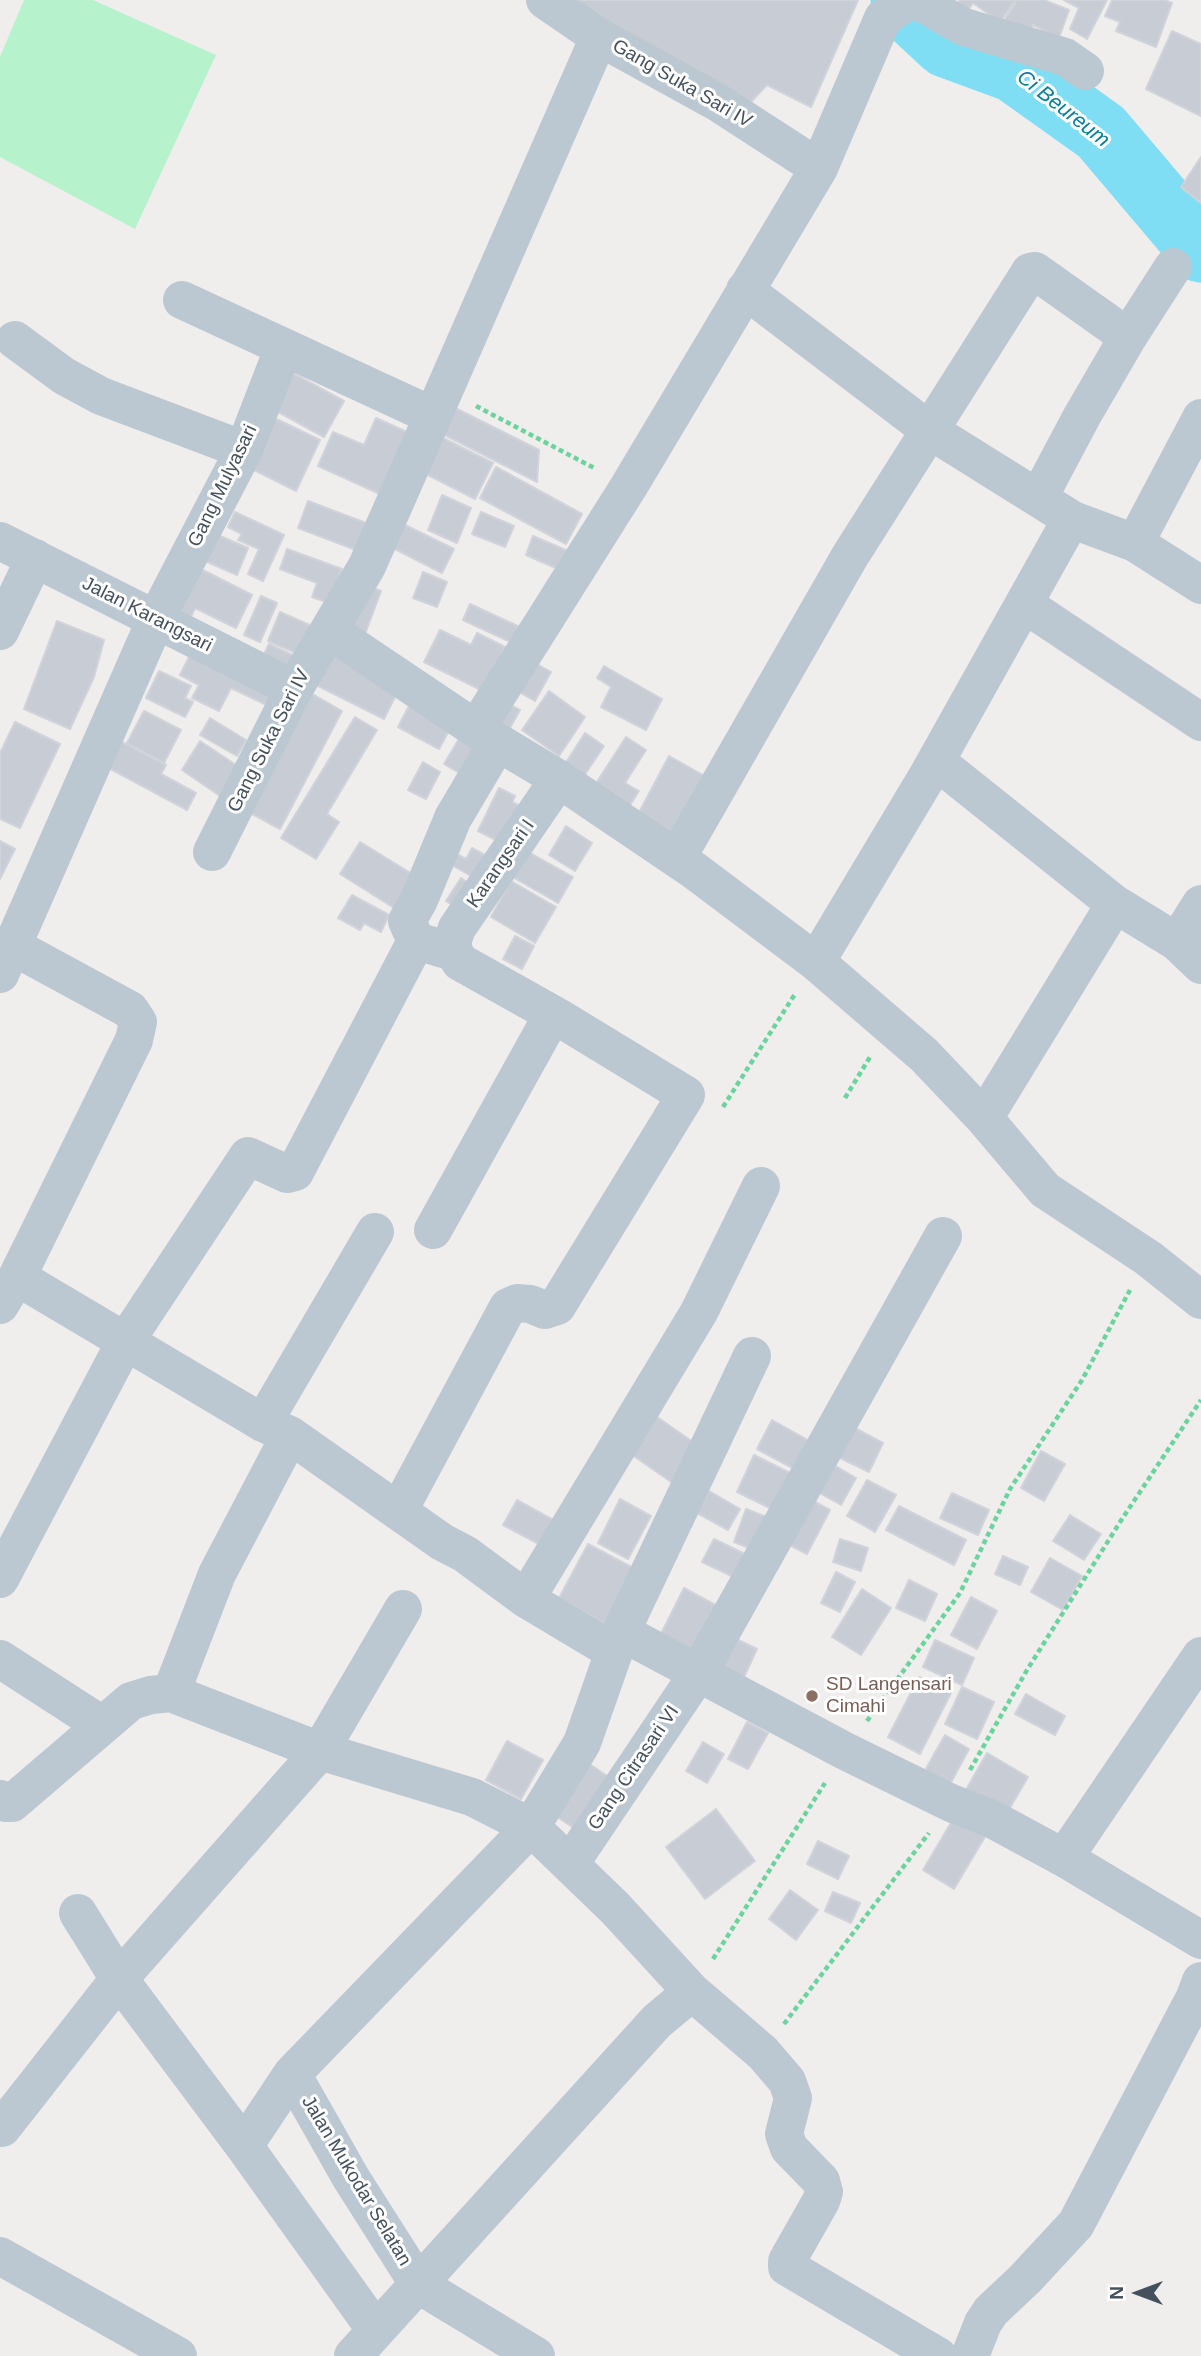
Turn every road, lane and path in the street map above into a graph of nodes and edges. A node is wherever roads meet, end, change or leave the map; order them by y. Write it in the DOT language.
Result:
graph roads {
  1 [pos="545,0"];
  2 [pos="917,0"];
  3 [pos="897,9"];
  4 [pos="599,37"];
  5 [pos="1085,71"];
  6 [pos="819,168"];
  7 [pos="1173,267"];
  8 [pos="745,290"];
  9 [pos="182,300"];
  10 [pos="1128,337"];
  11 [pos="15,340"];
  12 [pos="283,349"];
  13 [pos="439,403"];
  14 [pos="1201,418"];
  15 [pos="929,430"];
  16 [pos="244,450"];
  17 [pos="629,486"];
  18 [pos="1039,497"];
  19 [pos="1073,520"];
  20 [pos="0,541"];
  21 [pos="1135,543"];
  22 [pos="35,558"];
  23 [pos="1201,585"];
  24 [pos="1024,604"];
  25 [pos="156,619"];
  26 [pos="0,631"];
  27 [pos="330,631"];
  28 [pos="294,689"];
  29 [pos="1201,722"];
  30 [pos="487,735"];
  31 [pos="936,761"];
  32 [pos="559,779"];
  33 [pos="212,852"];
  34 [pos="677,858"];
  35 [pos="1115,904"];
  36 [pos="1201,904"];
  37 [pos="416,941"];
  38 [pos="454,952"];
  39 [pos="1189,954"];
  40 [pos="7,961"];
  41 [pos="816,962"];
  42 [pos="553,1014"];
  43 [pos="890,1024"];
  44 [pos="686,1095"];
  45 [pos="845,1098"];
  46 [pos="984,1118"];
  47 [pos="761,1186"];
  48 [pos="433,1230"];
  49 [pos="375,1232"];
  50 [pos="943,1236"];
  51 [pos="1148,1258"];
  52 [pos="8,1291"];
  53 [pos="1201,1300"];
  54 [pos="125,1342"];
  55 [pos="752,1356"];
  56 [pos="1201,1400"];
  57 [pos="277,1429"];
  58 [pos="399,1510"];
  59 [pos="0,1579"];
  60 [pos="526,1599"];
  61 [pos="403,1609"];
  62 [pos="617,1641"];
  63 [pos="1201,1656"];
  64 [pos="0,1659"];
  65 [pos="699,1672"];
  66 [pos="171,1693"];
  67 [pos="103,1725"];
  68 [pos="320,1751"];
  69 [pos="845,1751"];
  70 [pos="0,1800"];
  71 [pos="951,1803"];
  72 [pos="531,1827"];
  73 [pos="1064,1858"];
  74 [pos="570,1864"];
  75 [pos="78,1913"];
  76 [pos="1201,1940"];
  77 [pos="119,1979"];
  78 [pos="692,1992"];
  79 [pos="1199,1993"];
  80 [pos="763,2053"];
  81 [pos="292,2074"];
  82 [pos="2,2128"];
  83 [pos="244,2146"];
  84 [pos="0,2256"];
  85 [pos="419,2285"];
  86 [pos="364,2343"];
  87 [pos="178,2356"];
  88 [pos="536,2356"];
  89 [pos="938,2356"];
  90 [pos="971,2356"];
  1 -- 4 [label="street, Gang Suka Sari IV"];
  2 -- 5 [label="street"];
  3 -- 6 [label="street"];
  4 -- 6 [label="street, Gang Suka Sari IV"];
  4 -- 13 [label="street, Gang Suka Sari IV"];
  6 -- 8 [label="street"];
  7 -- 10 [label="street"];
  8 -- 15 [label="street"];
  8 -- 17 [label="street"];
  9 -- 12 [label="street"];
  10 -- 15 [label="street"];
  10 -- 18 [label="street"];
  11 -- 16 [label="street"];
  12 -- 13 [label="street"];
  12 -- 16 [label="street, Gang Mulyasari"];
  13 -- 17 [label="path"];
  13 -- 27 [label="street, Gang Suka Sari IV"];
  14 -- 21 [label="street"];
  15 -- 18 [label="street"];
  15 -- 34 [label="street"];
  16 -- 25 [label="street, Gang Mulyasari"];
  17 -- 30 [label="street"];
  18 -- 19 [label="street"];
  19 -- 21 [label="street"];
  19 -- 24 [label="street"];
  20 -- 22 [label="street, Jalan Karangsari"];
  21 -- 23 [label="street"];
  22 -- 25 [label="street, Jalan Karangsari"];
  22 -- 26 [label="street"];
  24 -- 29 [label="street"];
  24 -- 31 [label="street"];
  25 -- 28 [label="street, Jalan Karangsari"];
  25 -- 40 [label="street, Gang Mulyasari"];
  27 -- 28 [label="street, Gang Suka Sari IV"];
  27 -- 30 [label="street"];
  28 -- 33 [label="street, Gang Suka Sari IV"];
  30 -- 32 [label="street"];
  30 -- 37 [label="street"];
  31 -- 35 [label="street"];
  31 -- 41 [label="street"];
  32 -- 34 [label="street"];
  32 -- 38 [label="street, Karangsari I"];
  34 -- 41 [label="street"];
  35 -- 39 [label="street"];
  35 -- 46 [label="street"];
  36 -- 39 [label="street"];
  37 -- 38 [label="street"];
  37 -- 54 [label="street"];
  38 -- 42 [label="street"];
  40 -- 52 [label="street"];
  41 -- 43 [label="street"];
  41 -- 44 [label="path"];
  42 -- 44 [label="street"];
  42 -- 48 [label="street"];
  43 -- 45 [label="path"];
  43 -- 46 [label="street"];
  44 -- 58 [label="street"];
  46 -- 51 [label="street"];
  47 -- 60 [label="street"];
  49 -- 57 [label="street"];
  50 -- 65 [label="street, Gang Citrasari VI"];
  51 -- 53 [label="street"];
  51 -- 69 [label="path"];
  52 -- 54 [label="street"];
  54 -- 57 [label="street"];
  54 -- 59 [label="street"];
  55 -- 62 [label="street, Jalan Mukodar Selatan"];
  56 -- 71 [label="path"];
  57 -- 58 [label="street"];
  57 -- 66 [label="street"];
  58 -- 60 [label="street"];
  60 -- 62 [label="street"];
  61 -- 68 [label="street"];
  62 -- 65 [label="street"];
  62 -- 72 [label="street, Jalan Mukodar Selatan"];
  63 -- 73 [label="street"];
  64 -- 67 [label="street"];
  65 -- 69 [label="street"];
  65 -- 74 [label="street, Gang Citrasari VI"];
  66 -- 67 [label="street"];
  66 -- 68 [label="street"];
  67 -- 70 [label="street"];
  68 -- 72 [label="street"];
  68 -- 77 [label="street"];
  69 -- 71 [label="street"];
  69 -- 78 [label="path"];
  71 -- 73 [label="street"];
  71 -- 80 [label="path"];
  72 -- 74 [label="street"];
  72 -- 81 [label="street, Jalan Mukodar Selatan"];
  73 -- 76 [label="street"];
  74 -- 78 [label="street"];
  75 -- 77 [label="street"];
  77 -- 82 [label="street"];
  77 -- 83 [label="street"];
  78 -- 80 [label="street"];
  78 -- 85 [label="street"];
  79 -- 90 [label="street"];
  80 -- 89 [label="street"];
  81 -- 83 [label="street"];
  81 -- 85 [label="street, Jalan Mukodar Selatan"];
  83 -- 86 [label="street"];
  84 -- 87 [label="street"];
  85 -- 86 [label="street"];
  85 -- 88 [label="street, Jalan Mukodar Selatan"];
}
